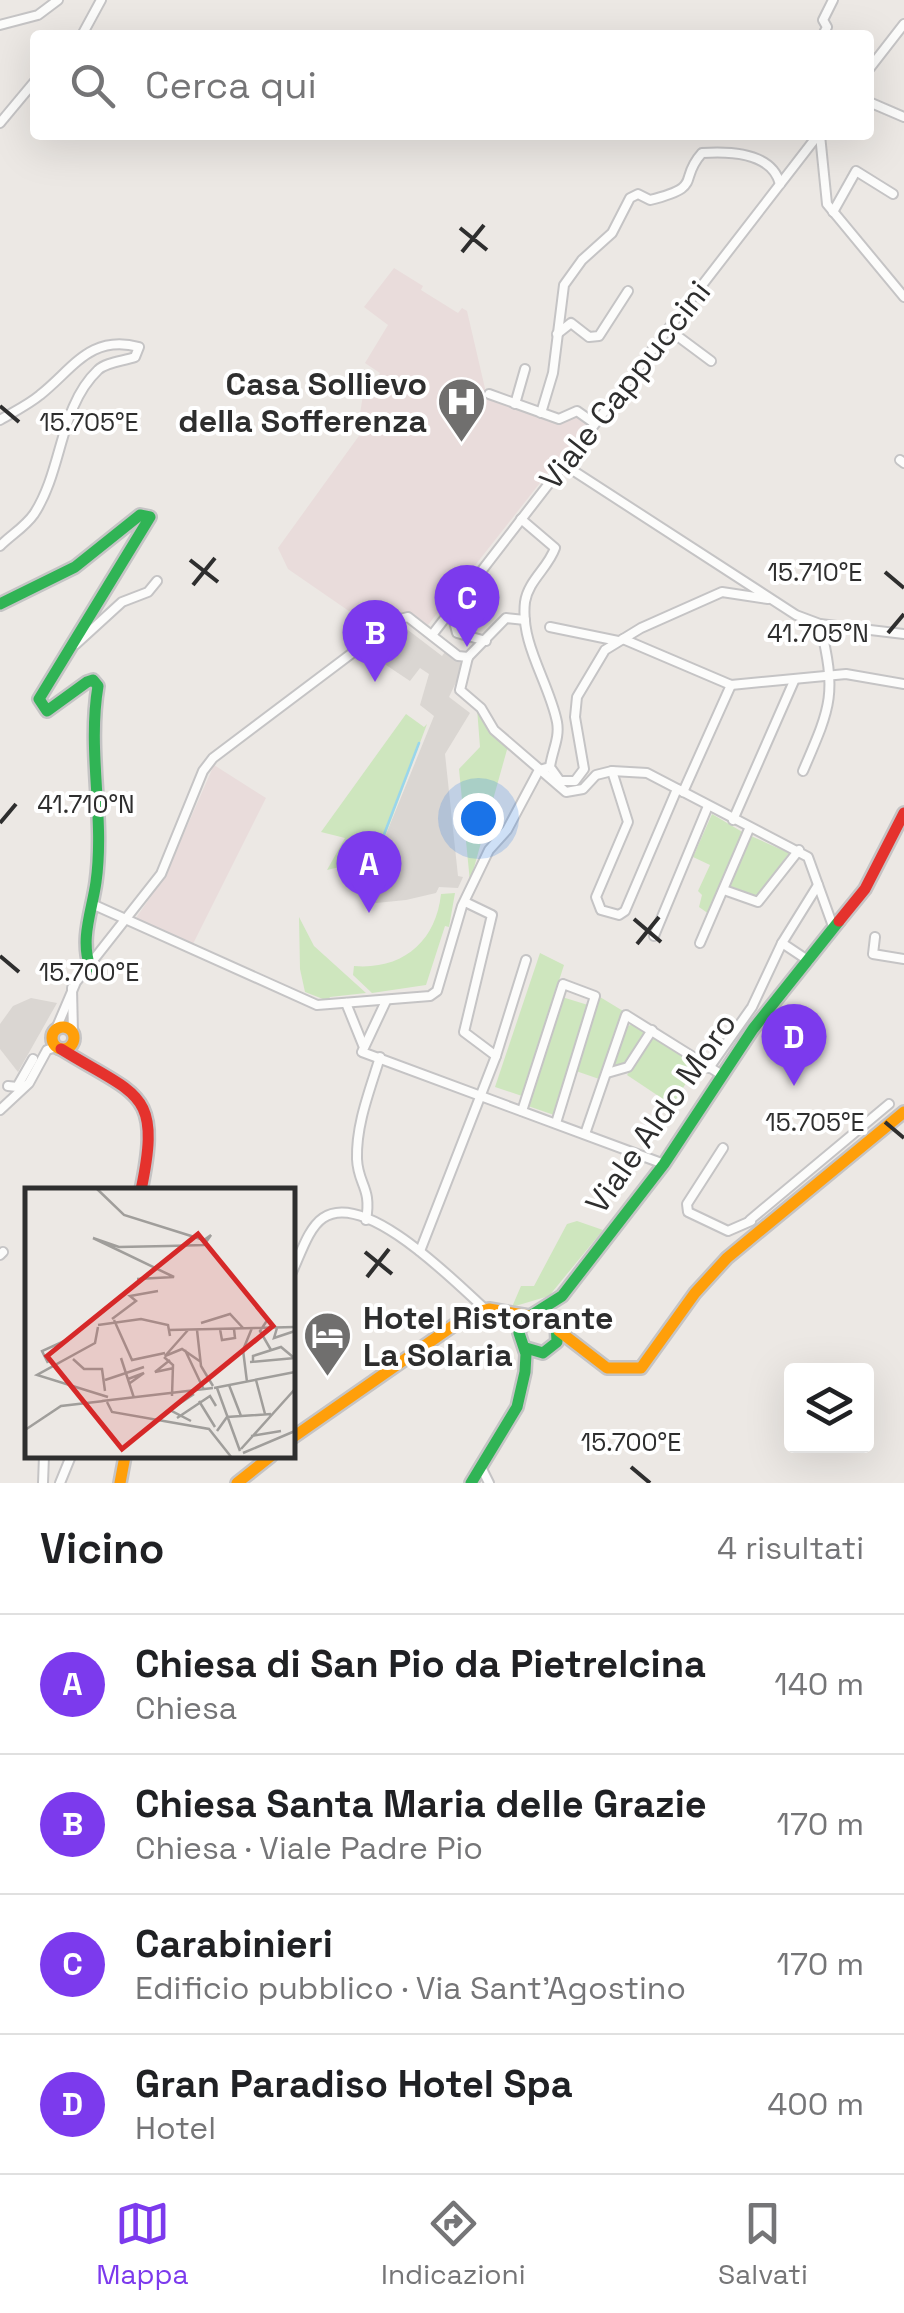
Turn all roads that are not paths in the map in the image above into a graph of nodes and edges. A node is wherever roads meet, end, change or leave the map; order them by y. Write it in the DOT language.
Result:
graph roads {
  1 [pos="58,0"];
  2 [pos="101,0"];
  3 [pos="833,0"];
  4 [pos="904,24"];
  5 [pos="0,25"];
  6 [pos="85,30"];
  7 [pos="825,30"];
  8 [pos="874,63"];
  9 [pos="30,87"];
  10 [pos="874,104"];
  11 [pos="904,118"];
  12 [pos="0,123"];
  13 [pos="815,140"];
  14 [pos="819,140"];
  15 [pos="780,184"];
  16 [pos="893,194"];
  17 [pos="833,212"];
  18 [pos="628,292"];
  19 [pos="904,297"];
  20 [pos="668,329"];
  21 [pos="557,334"];
  22 [pos="712,362"];
  23 [pos="525,369"];
  24 [pos="489,394"];
  25 [pos="515,404"];
  26 [pos="541,413"];
  27 [pos="0,420"];
  28 [pos="594,424"];
  29 [pos="563,464"];
  30 [pos="521,519"];
  31 [pos="0,546"];
  32 [pos="157,580"];
  33 [pos="768,599"];
  34 [pos="0,604"];
  35 [pos="452,610"];
  36 [pos="526,620"];
  37 [pos="820,624"];
  38 [pos="550,627"];
  39 [pos="904,634"];
  40 [pos="432,636"];
  41 [pos="486,640"];
  42 [pos="620,640"];
  43 [pos="76,644"];
  44 [pos="468,657"];
  45 [pos="832,674"];
  46 [pos="794,682"];
  47 [pos="904,684"];
  48 [pos="731,685"];
  49 [pos="550,767"];
  50 [pos="539,770"];
  51 [pos="612,771"];
  52 [pos="804,772"];
  53 [pos="680,790"];
  54 [pos="708,806"];
  55 [pos="904,812"];
  56 [pos="733,820"];
  57 [pos="750,828"];
  58 [pos="799,850"];
  59 [pos="818,886"];
  60 [pos="724,890"];
  61 [pos="465,902"];
  62 [pos="92,904"];
  63 [pos="125,922"];
  64 [pos="834,929"];
  65 [pos="654,936"];
  66 [pos="875,937"];
  67 [pos="700,943"];
  68 [pos="782,944"];
  69 [pos="904,959"];
  70 [pos="526,960"];
  71 [pos="809,961"];
  72 [pos="90,967"];
  73 [pos="72,988"];
  74 [pos="386,1001"];
  75 [pos="346,1004"];
  76 [pos="56,1028"];
  77 [pos="652,1030"];
  78 [pos="73,1036"];
  79 [pos="59,1048"];
  80 [pos="363,1049"];
  81 [pos="496,1056"];
  82 [pos="380,1058"];
  83 [pos="33,1059"];
  84 [pos="90,1065"];
  85 [pos="709,1068"];
  86 [pos="607,1073"];
  87 [pos="722,1075"];
  88 [pos="8,1086"];
  89 [pos="481,1094"];
  90 [pos="889,1104"];
  91 [pos="0,1110"];
  92 [pos="522,1111"];
  93 [pos="904,1112"];
  94 [pos="556,1123"];
  95 [pos="586,1134"];
  96 [pos="723,1148"];
  97 [pos="664,1164"];
  98 [pos="141,1188"];
  99 [pos="322,1203"];
  100 [pos="324,1218"];
  101 [pos="366,1220"];
  102 [pos="750,1220"];
  103 [pos="764,1227"];
  104 [pos="420,1251"];
  105 [pos="295,1267"];
  106 [pos="562,1296"];
  107 [pos="484,1309"];
  108 [pos="502,1312"];
  109 [pos="535,1314"];
  110 [pos="557,1327"];
  111 [pos="519,1332"];
  112 [pos="526,1348"];
  113 [pos="548,1350"];
  114 [pos="580,1352"];
  115 [pos="525,1378"];
  116 [pos="295,1436"];
  117 [pos="44,1458"];
  118 [pos="70,1458"];
  119 [pos="125,1458"];
  120 [pos="268,1458"];
  121 [pos="482,1470"];
  122 [pos="43,1483"];
  123 [pos="60,1483"];
  124 [pos="120,1483"];
  125 [pos="237,1483"];
  126 [pos="471,1483"];
  127 [pos="489,1483"];
  1 -- 5 [label="street"];
  2 -- 6 [label="street"];
  3 -- 7 [label="street"];
  4 -- 8 [label="street"];
  9 -- 12 [label="street"];
  10 -- 11 [label="street"];
  13 -- 15 [label="street, Viale Cappuccini"];
  14 -- 17 [label="street"];
  15 -- 20 [label="street, Viale Cappuccini"];
  15 -- 21 [label="street"];
  16 -- 17 [label="street"];
  17 -- 19 [label="street"];
  18 -- 21 [label="street"];
  20 -- 22 [label="street"];
  20 -- 28 [label="street, Viale Cappuccini"];
  21 -- 26 [label="street"];
  23 -- 25 [label="street"];
  24 -- 25 [label="street"];
  25 -- 26 [label="street"];
  26 -- 28 [label="street"];
  27 -- 31 [label="street"];
  28 -- 29 [label="street, Viale Cappuccini"];
  29 -- 30 [label="street, Viale Cappuccini"];
  29 -- 33 [label="street"];
  30 -- 35 [label="street, Viale Cappuccini"];
  30 -- 36 [label="street"];
  32 -- 43 [label="street"];
  33 -- 37 [label="street"];
  33 -- 42 [label="street"];
  34 -- 43 [label="main road"];
  35 -- 40 [label="street, Viale Cappuccini"];
  35 -- 41 [label="street"];
  36 -- 41 [label="street"];
  36 -- 49 [label="street"];
  37 -- 39 [label="street"];
  37 -- 45 [label="street"];
  38 -- 42 [label="street"];
  40 -- 44 [label="street"];
  40 -- 63 [label="street"];
  41 -- 44 [label="street"];
  42 -- 48 [label="street"];
  42 -- 49 [label="street"];
  43 -- 62 [label="main road"];
  44 -- 50 [label="street"];
  45 -- 46 [label="street"];
  45 -- 47 [label="street"];
  45 -- 52 [label="street"];
  46 -- 48 [label="street"];
  46 -- 56 [label="street"];
  48 -- 53 [label="street"];
  49 -- 50 [label="street"];
  50 -- 51 [label="street"];
  50 -- 61 [label="street"];
  51 -- 53 [label="street"];
  51 -- 53 [label="street"];
  53 -- 54 [label="street"];
  54 -- 56 [label="street"];
  54 -- 65 [label="street"];
  55 -- 64 [label="main road, Viale Aldo Moro"];
  56 -- 57 [label="street"];
  57 -- 58 [label="street"];
  57 -- 60 [label="street"];
  58 -- 59 [label="street"];
  58 -- 60 [label="street"];
  59 -- 64 [label="street"];
  59 -- 68 [label="street"];
  60 -- 67 [label="street"];
  61 -- 74 [label="street"];
  61 -- 81 [label="street"];
  62 -- 63 [label="street"];
  62 -- 72 [label="main road"];
  63 -- 72 [label="street"];
  63 -- 75 [label="street"];
  64 -- 71 [label="main road, Viale Aldo Moro"];
  66 -- 69 [label="street"];
  68 -- 71 [label="street"];
  68 -- 85 [label="street"];
  70 -- 81 [label="street"];
  71 -- 87 [label="main road, Viale Aldo Moro"];
  72 -- 73 [label="street"];
  73 -- 76 [label="street"];
  73 -- 78 [label="street"];
  74 -- 75 [label="street"];
  74 -- 80 [label="street"];
  75 -- 80 [label="street"];
  76 -- 78 [label="main road"];
  76 -- 79 [label="main road"];
  77 -- 85 [label="street"];
  77 -- 86 [label="street"];
  77 -- 86 [label="street"];
  78 -- 79 [label="main road"];
  78 -- 84 [label="main road"];
  79 -- 84 [label="main road"];
  79 -- 91 [label="street"];
  80 -- 82 [label="street"];
  81 -- 89 [label="street"];
  82 -- 89 [label="street"];
  82 -- 101 [label="street"];
  83 -- 88 [label="street"];
  84 -- 98 [label="main road"];
  85 -- 87 [label="street"];
  86 -- 95 [label="street"];
  87 -- 97 [label="main road, Viale Aldo Moro"];
  89 -- 92 [label="street"];
  89 -- 104 [label="street"];
  90 -- 102 [label="street"];
  92 -- 94 [label="street"];
  92 -- 94 [label="street"];
  93 -- 103 [label="main road"];
  94 -- 95 [label="street"];
  95 -- 97 [label="street"];
  96 -- 102 [label="street"];
  97 -- 106 [label="main road, Viale Aldo Moro"];
  99 -- 100 [label="street"];
  100 -- 101 [label="street"];
  100 -- 105 [label="street"];
  101 -- 104 [label="street"];
  102 -- 103 [label="street"];
  103 -- 114 [label="main road"];
  104 -- 107 [label="street"];
  106 -- 109 [label="main road, Viale Aldo Moro"];
  106 -- 110 [label="main road, Viale Aldo Moro"];
  107 -- 108 [label="main road"];
  107 -- 116 [label="main road"];
  108 -- 109 [label="main road"];
  108 -- 111 [label="main road"];
  109 -- 110 [label="main road"];
  109 -- 111 [label="main road"];
  110 -- 113 [label="main road, Viale Aldo Moro"];
  110 -- 114 [label="main road"];
  111 -- 112 [label="main road"];
  112 -- 113 [label="main road"];
  112 -- 115 [label="main road"];
  113 -- 114 [label="main road"];
  113 -- 115 [label="main road, Viale Aldo Moro"];
  115 -- 121 [label="main road"];
  117 -- 122 [label="street"];
  118 -- 123 [label="street"];
  119 -- 124 [label="main road"];
  120 -- 125 [label="main road"];
  121 -- 126 [label="main road"];
  121 -- 127 [label="street"];
}
